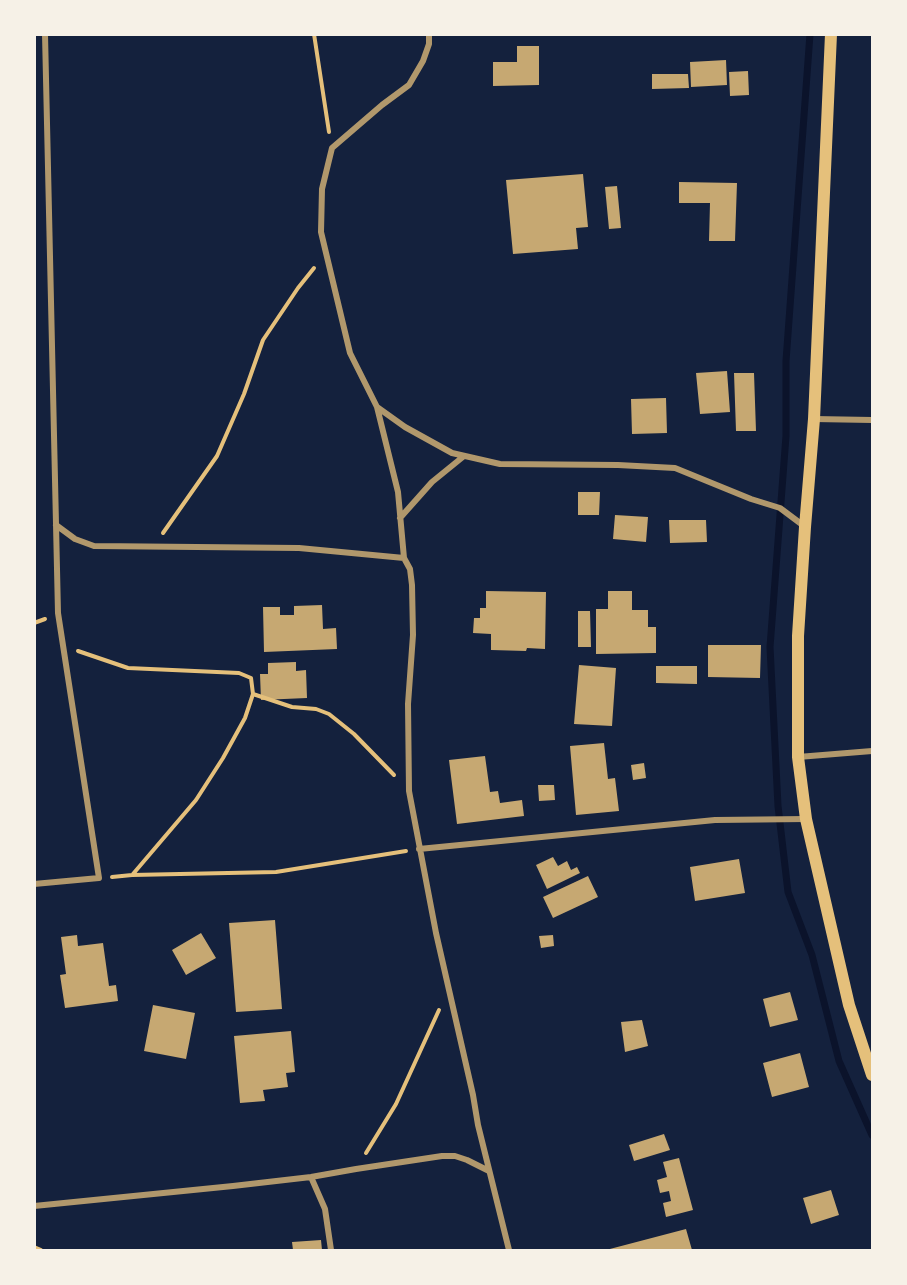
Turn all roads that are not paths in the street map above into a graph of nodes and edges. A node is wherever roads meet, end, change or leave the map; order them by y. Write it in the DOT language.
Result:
graph roads {
  1 [pos="45,34"];
  2 [pos="429,34"];
  3 [pos="831,34"];
  4 [pos="377,407"];
  5 [pos="814,419"];
  6 [pos="873,420"];
  7 [pos="464,456"];
  8 [pos="400,519"];
  9 [pos="56,525"];
  10 [pos="805,527"];
  11 [pos="404,558"];
  12 [pos="873,751"];
  13 [pos="798,757"];
  14 [pos="806,819"];
  15 [pos="419,849"];
  16 [pos="34,884"];
  17 [pos="873,1075"];
  18 [pos="489,1171"];
  19 [pos="311,1177"];
  20 [pos="34,1206"];
  21 [pos="331,1251"];
  22 [pos="509,1251"];
  1 -- 9 [label="street"];
  2 -- 4 [label="street"];
  3 -- 5 [label="main road"];
  4 -- 7 [label="street"];
  4 -- 8 [label="street"];
  5 -- 6 [label="street"];
  5 -- 10 [label="main road"];
  7 -- 8 [label="street"];
  7 -- 10 [label="street"];
  8 -- 11 [label="street"];
  9 -- 11 [label="street"];
  9 -- 16 [label="street"];
  10 -- 13 [label="main road"];
  11 -- 15 [label="street"];
  12 -- 13 [label="street"];
  13 -- 14 [label="main road"];
  14 -- 15 [label="street"];
  14 -- 17 [label="main road"];
  15 -- 18 [label="street"];
  18 -- 19 [label="street"];
  18 -- 22 [label="street"];
  19 -- 20 [label="street"];
  19 -- 21 [label="street"];
}
